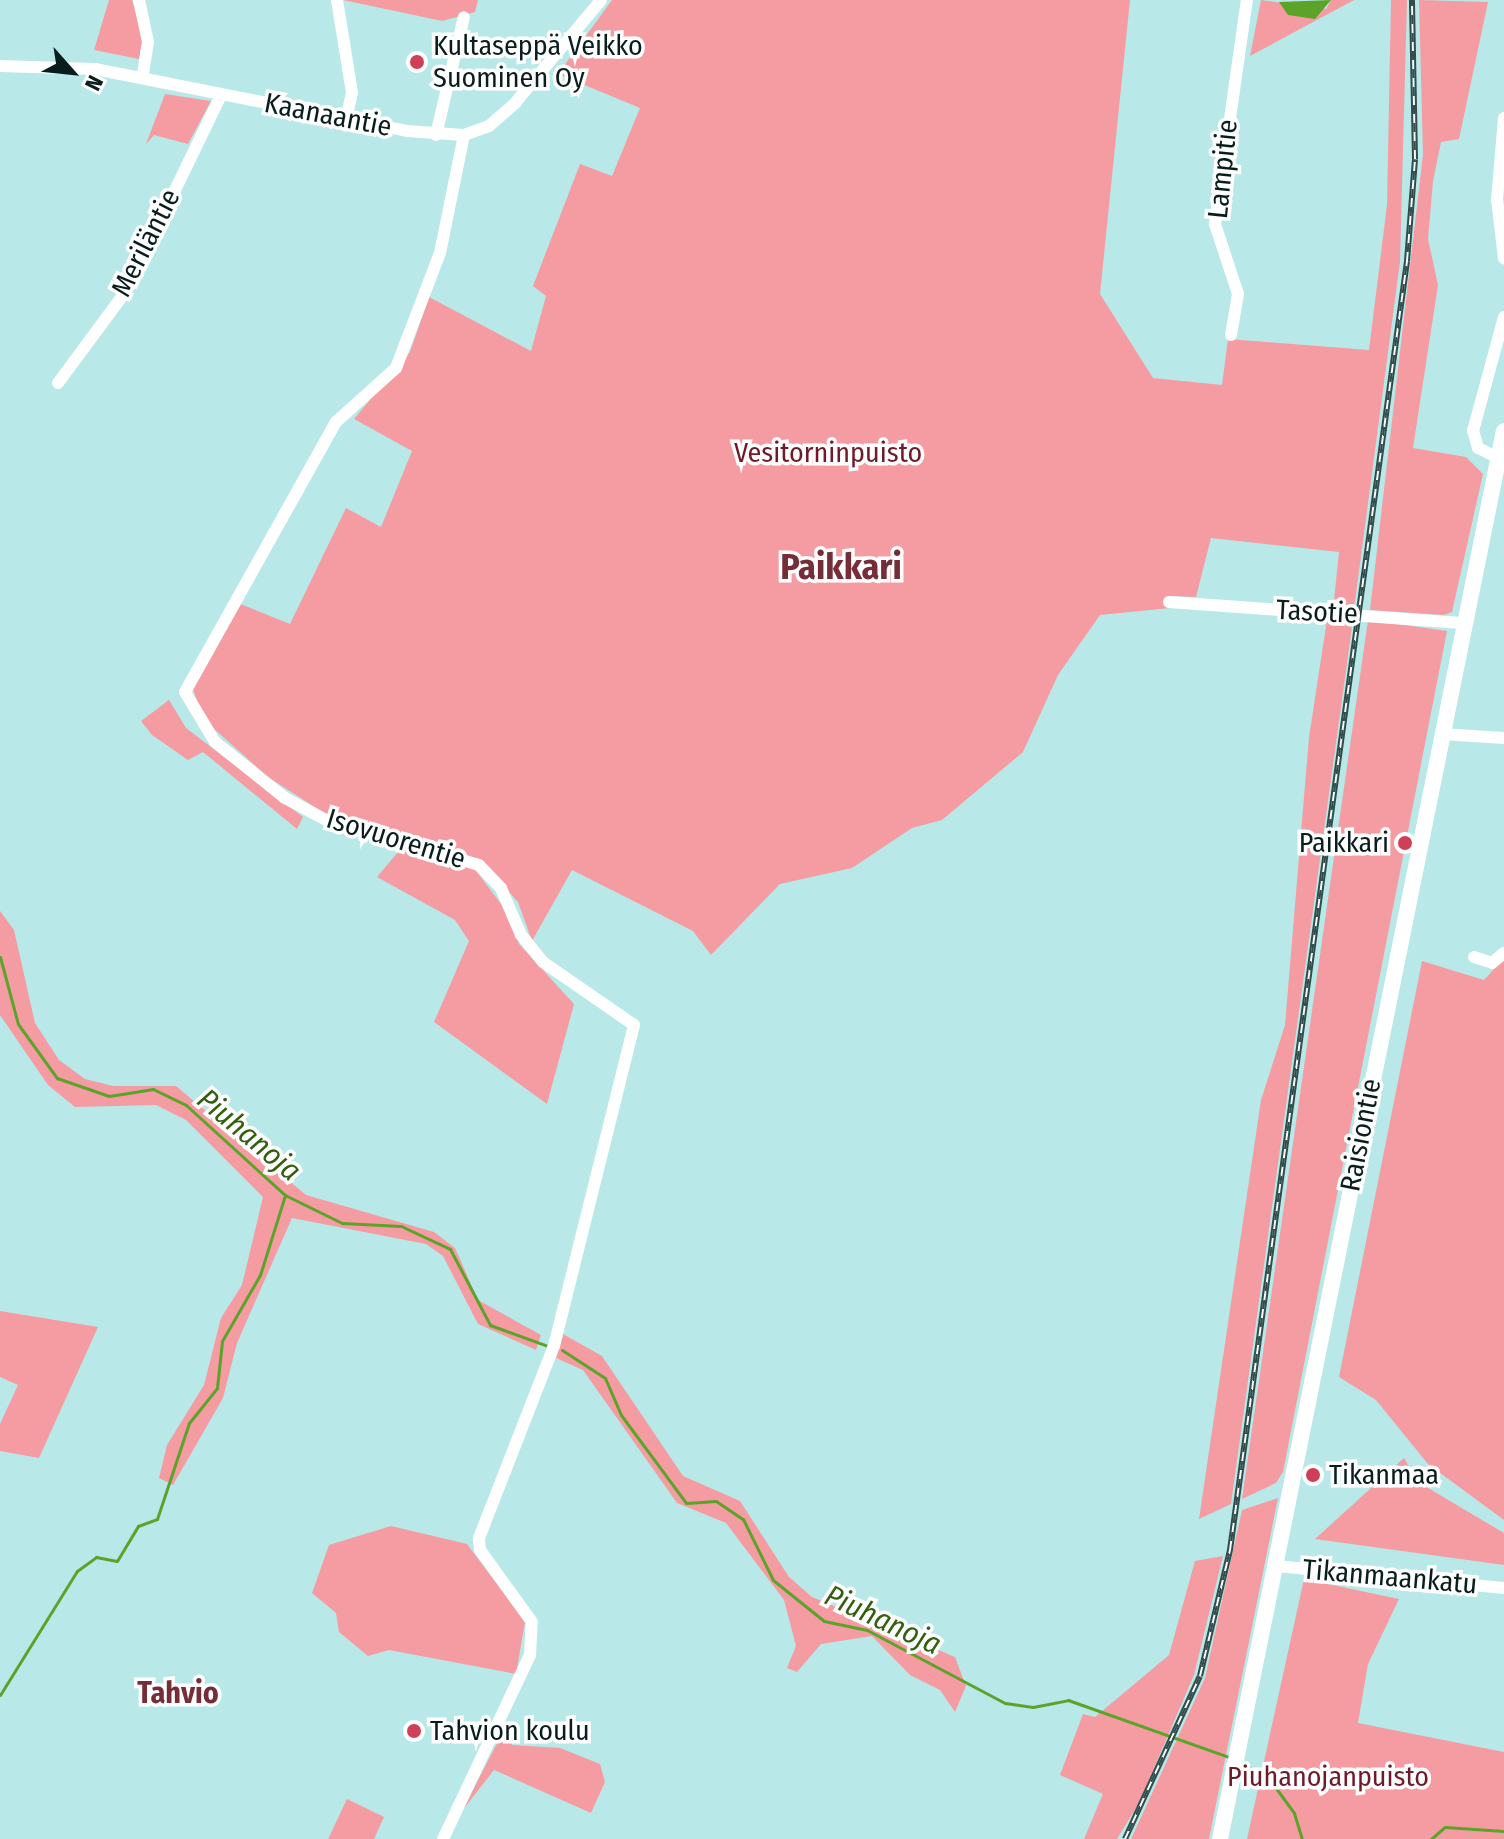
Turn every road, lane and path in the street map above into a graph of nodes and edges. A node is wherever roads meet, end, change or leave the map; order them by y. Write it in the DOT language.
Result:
graph roads {
  1 [pos="139,0"];
  2 [pos="337,0"];
  3 [pos="601,0"];
  4 [pos="1247,0"];
  5 [pos="464,17"];
  6 [pos="0,66"];
  7 [pos="142,78"];
  8 [pos="221,95"];
  9 [pos="1504,118"];
  10 [pos="346,119"];
  11 [pos="436,135"];
  12 [pos="464,135"];
  13 [pos="1504,259"];
  14 [pos="1504,317"];
  15 [pos="1231,335"];
  16 [pos="58,383"];
  17 [pos="1504,431"];
  18 [pos="1498,458"];
  19 [pos="1169,602"];
  20 [pos="1465,623"];
  21 [pos="1442,734"];
  22 [pos="1504,738"];
  23 [pos="1504,953"];
  24 [pos="1474,957"];
  25 [pos="1276,1566"];
  26 [pos="1504,1588"];
  27 [pos="443,1839"];
  28 [pos="1220,1839"];
  1 -- 7 [label="street"];
  2 -- 10 [label="street"];
  3 -- 12 [label="street, Kaanaantie"];
  4 -- 15 [label="street, Lampitie"];
  5 -- 11 [label="street"];
  6 -- 7 [label="street, Kaanaantie"];
  7 -- 8 [label="street, Kaanaantie"];
  8 -- 10 [label="street, Kaanaantie"];
  8 -- 16 [label="street, Meriläntie"];
  9 -- 13 [label="street"];
  10 -- 11 [label="street, Kaanaantie"];
  11 -- 12 [label="street, Kaanaantie"];
  12 -- 27 [label="street, Isovuorentie"];
  14 -- 18 [label="street"];
  17 -- 18 [label="main road, Raisiontie"];
  18 -- 20 [label="main road, Raisiontie"];
  19 -- 20 [label="street, Tasotie"];
  20 -- 21 [label="main road, Raisiontie"];
  21 -- 22 [label="street"];
  21 -- 25 [label="main road, Raisiontie"];
  23 -- 24 [label="street"];
  25 -- 26 [label="street, Tikanmaankatu"];
  25 -- 28 [label="main road, Raisiontie"];
}
